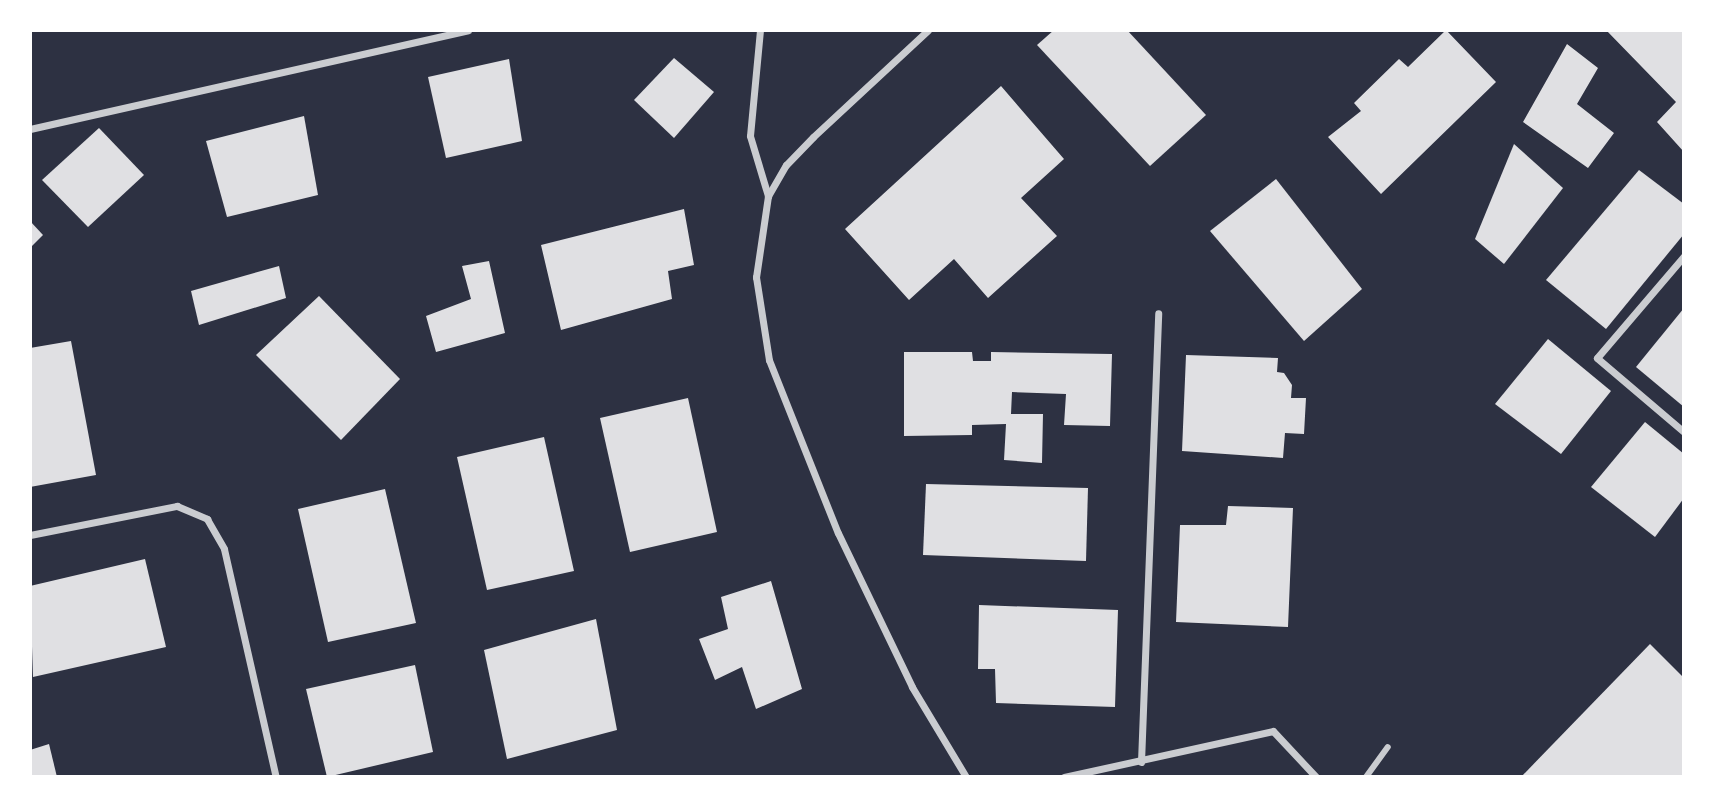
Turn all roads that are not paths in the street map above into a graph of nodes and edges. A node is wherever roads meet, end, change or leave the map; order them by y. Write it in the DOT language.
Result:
graph roads {
  1 [pos="468,30"];
  2 [pos="760,30"];
  3 [pos="928,30"];
  4 [pos="30,129"];
  5 [pos="768,196"];
  6 [pos="1684,256"];
  7 [pos="1158,313"];
  8 [pos="1684,432"];
  9 [pos="30,535"];
  10 [pos="1388,747"];
  11 [pos="1141,762"];
  12 [pos="276,777"];
  13 [pos="966,777"];
  14 [pos="1064,777"];
  15 [pos="1316,777"];
  16 [pos="1366,777"];
  1 -- 4 [label="street"];
  2 -- 5 [label="street"];
  3 -- 5 [label="street"];
  5 -- 13 [label="street"];
  6 -- 8 [label="street"];
  7 -- 11 [label="street"];
  9 -- 12 [label="street"];
  10 -- 16 [label="street"];
  11 -- 14 [label="street"];
  11 -- 15 [label="street"];
}
